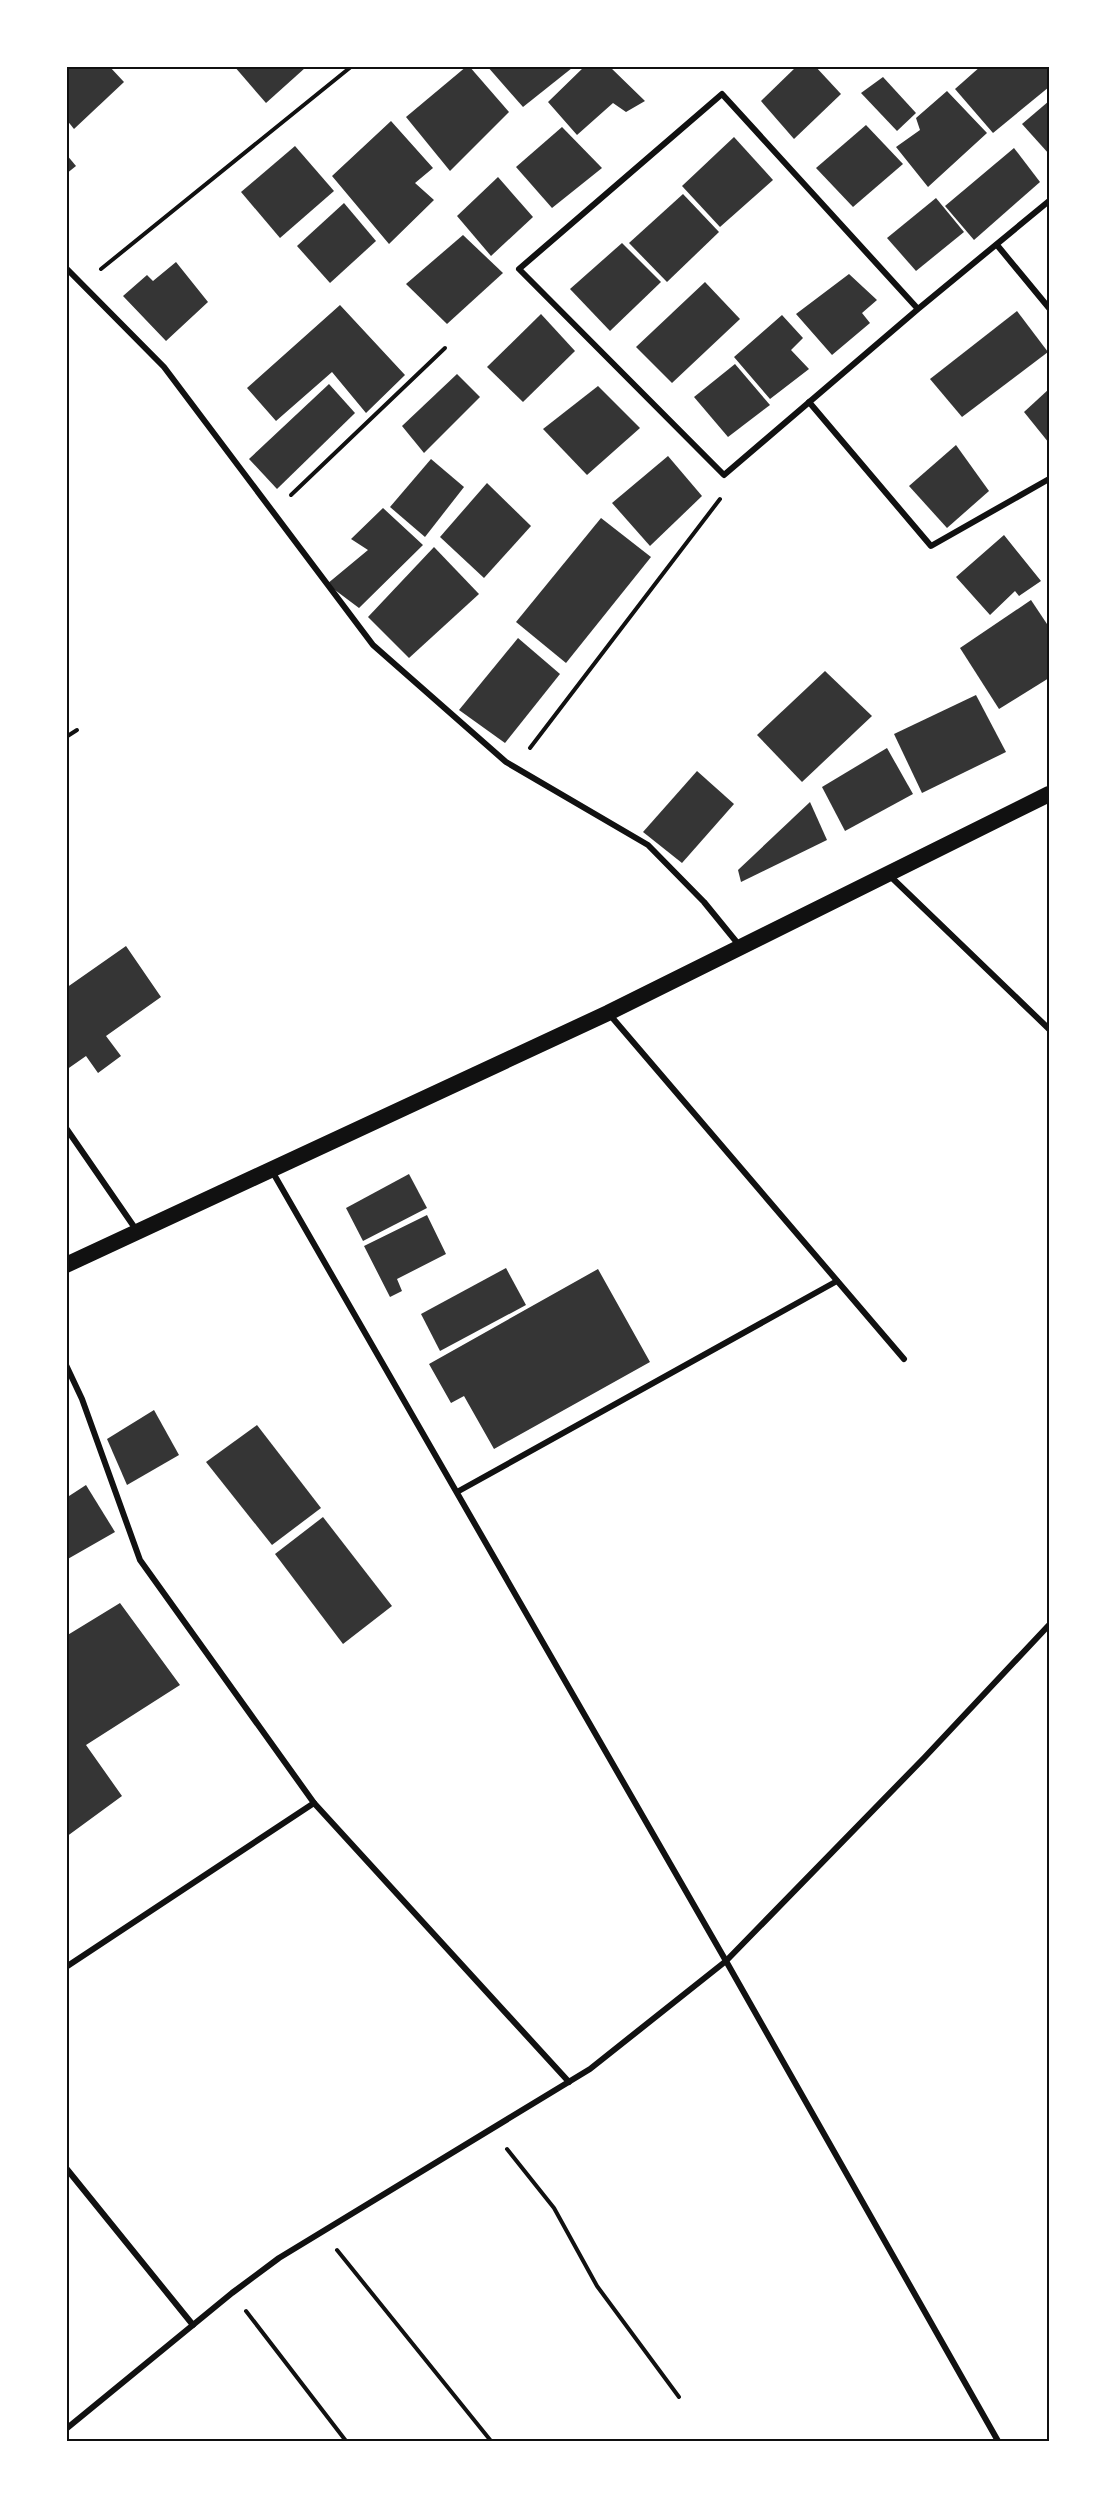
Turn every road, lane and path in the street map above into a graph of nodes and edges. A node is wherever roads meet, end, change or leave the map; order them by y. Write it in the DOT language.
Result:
graph roads {
  1 [pos="352,66"];
  2 [pos="1049,201"];
  3 [pos="997,245"];
  4 [pos="66,268"];
  5 [pos="82,284"];
  6 [pos="1049,308"];
  7 [pos="918,309"];
  8 [pos="445,348"];
  9 [pos="809,402"];
  10 [pos="724,475"];
  11 [pos="1049,479"];
  12 [pos="273,512"];
  13 [pos="77,730"];
  14 [pos="66,737"];
  15 [pos="515,768"];
  16 [pos="1049,794"];
  17 [pos="888,874"];
  18 [pos="742,948"];
  19 [pos="608,1013"];
  20 [pos="1049,1029"];
  21 [pos="66,1128"];
  22 [pos="271,1170"];
  23 [pos="137,1232"];
  24 [pos="66,1265"];
  25 [pos="837,1281"];
  26 [pos="904,1359"];
  27 [pos="66,1365"];
  28 [pos="457,1492"];
  29 [pos="1049,1625"];
  30 [pos="314,1803"];
  31 [pos="726,1961"];
  32 [pos="66,1967"];
  33 [pos="569,2082"];
  34 [pos="491,2128"];
  35 [pos="66,2168"];
  36 [pos="321,2231"];
  37 [pos="232,2294"];
  38 [pos="193,2325"];
  39 [pos="679,2397"];
  40 [pos="66,2429"];
  41 [pos="997,2440"];
  42 [pos="346,2441"];
  43 [pos="491,2441"];
  1 -- 5 [label="path"];
  2 -- 3 [label="street"];
  3 -- 6 [label="street"];
  3 -- 7 [label="street"];
  4 -- 5 [label="street"];
  5 -- 12 [label="street"];
  7 -- 9 [label="street"];
  7 -- 10 [label="street"];
  8 -- 12 [label="path"];
  9 -- 10 [label="street"];
  9 -- 11 [label="street"];
  10 -- 15 [label="path"];
  12 -- 15 [label="street"];
  13 -- 14 [label="path"];
  15 -- 18 [label="street"];
  16 -- 17 [label="highway"];
  17 -- 18 [label="highway"];
  17 -- 20 [label="street"];
  18 -- 19 [label="highway"];
  19 -- 22 [label="highway"];
  19 -- 25 [label="street"];
  21 -- 23 [label="street"];
  22 -- 23 [label="highway"];
  22 -- 28 [label="street"];
  23 -- 24 [label="highway"];
  25 -- 26 [label="street"];
  25 -- 28 [label="street"];
  27 -- 30 [label="street"];
  28 -- 31 [label="street"];
  29 -- 31 [label="street"];
  30 -- 32 [label="street"];
  30 -- 33 [label="street"];
  31 -- 33 [label="street"];
  31 -- 41 [label="street"];
  33 -- 34 [label="street"];
  34 -- 36 [label="street"];
  34 -- 39 [label="path"];
  35 -- 38 [label="street"];
  36 -- 37 [label="street"];
  36 -- 43 [label="path"];
  37 -- 38 [label="street"];
  37 -- 42 [label="path"];
  38 -- 40 [label="street"];
}
